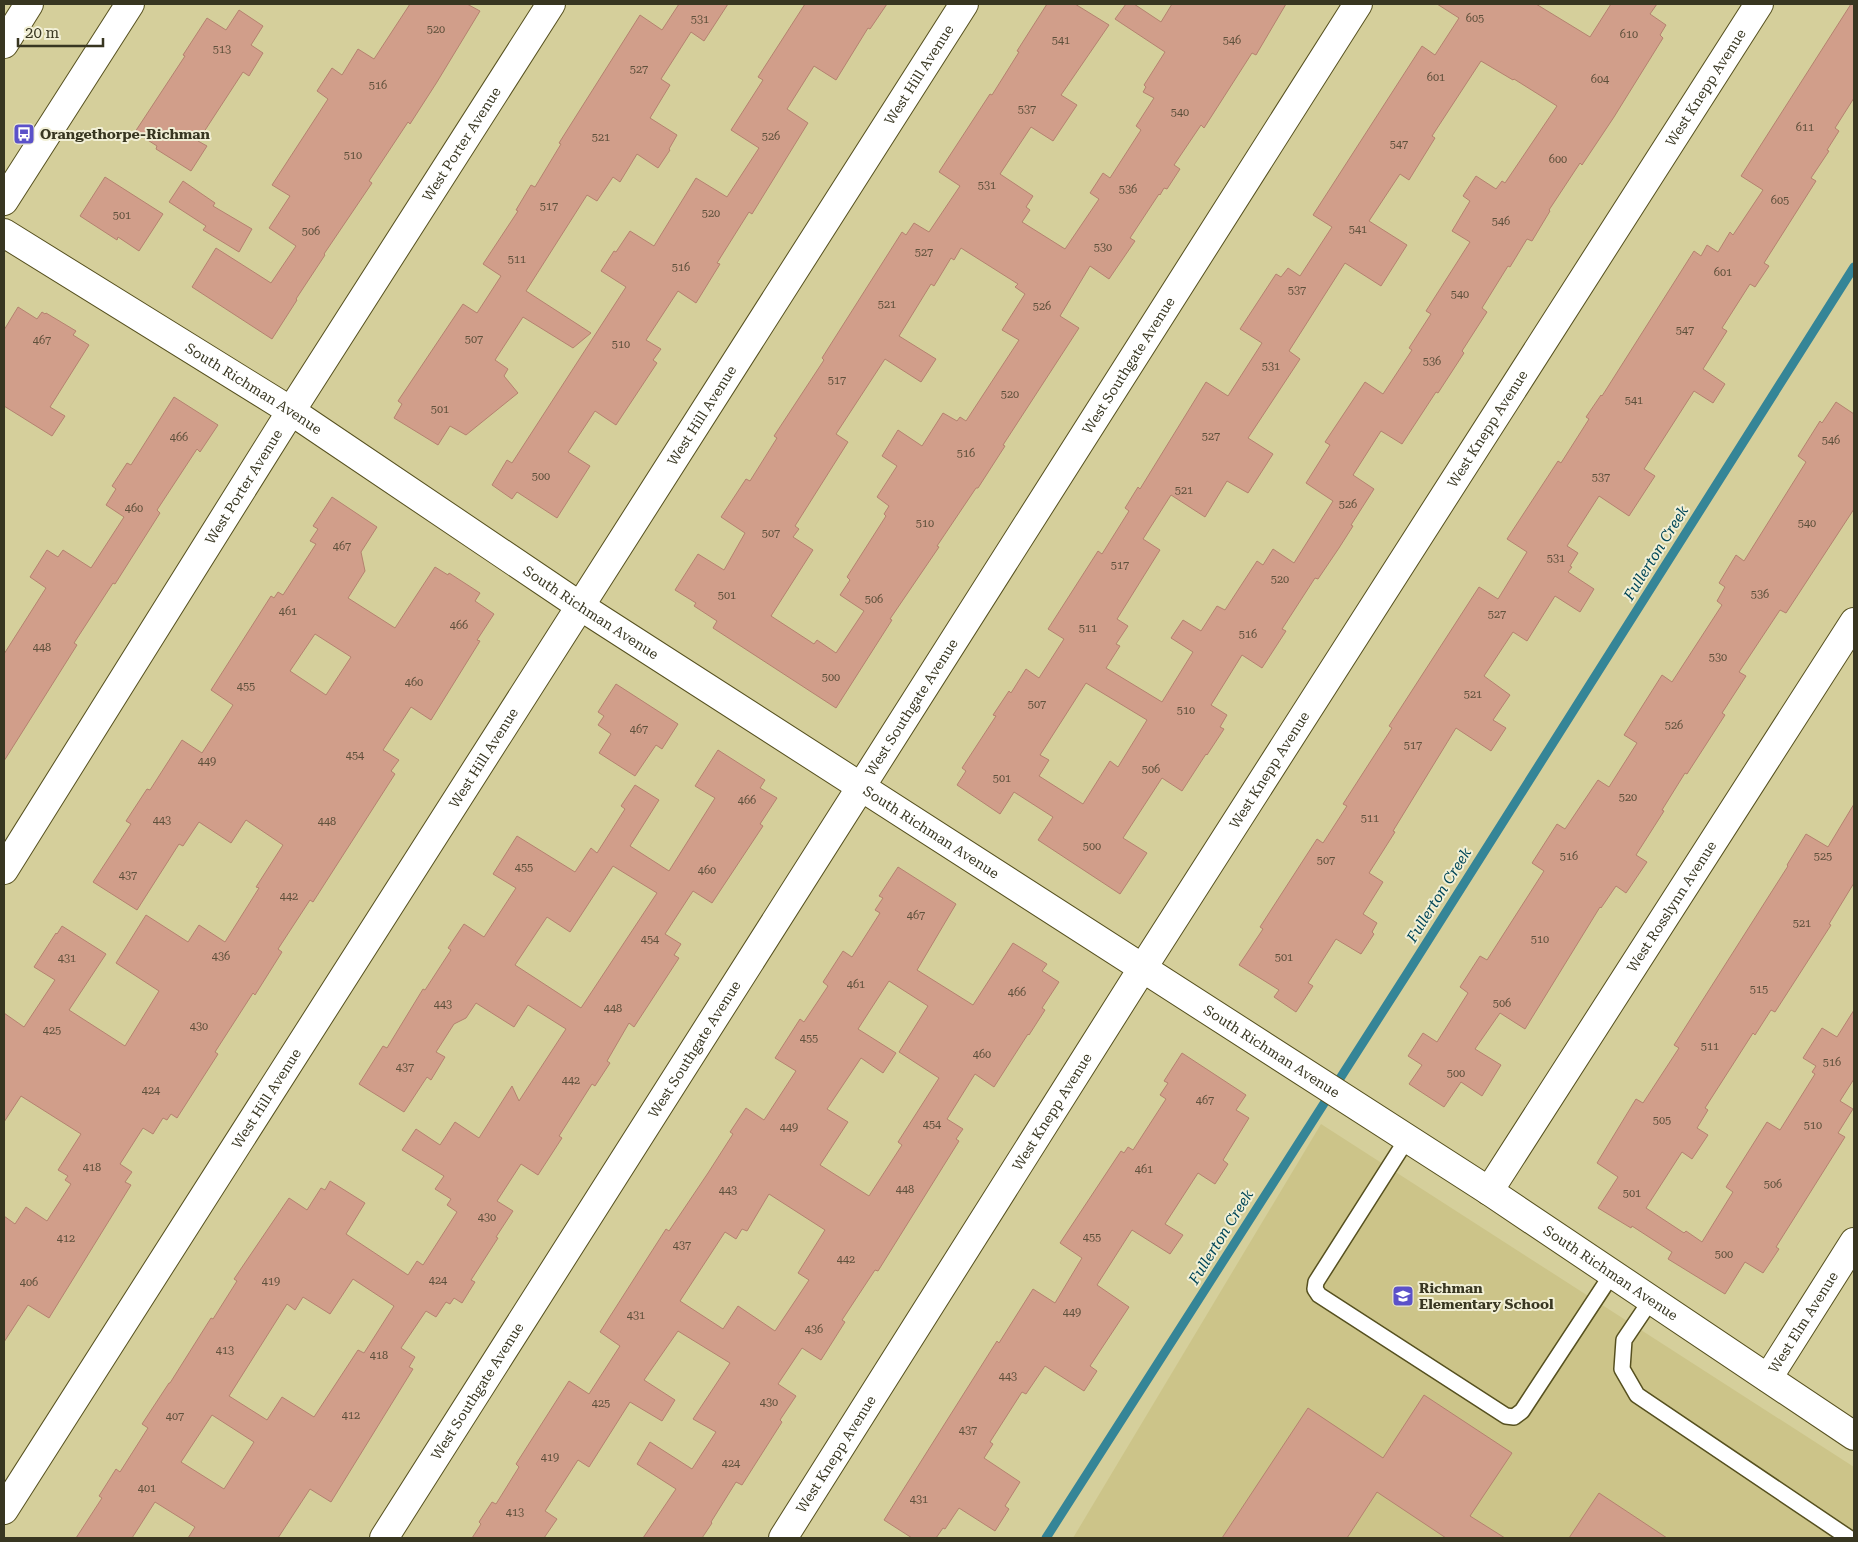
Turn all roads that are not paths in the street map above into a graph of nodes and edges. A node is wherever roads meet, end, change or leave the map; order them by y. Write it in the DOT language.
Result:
graph roads {
  1 [pos="29,4"];
  2 [pos="130,4"];
  3 [pos="551,4"];
  4 [pos="964,4"];
  5 [pos="1358,4"];
  6 [pos="1758,4"];
  7 [pos="4,44"];
  8 [pos="4,201"];
  9 [pos="4,233"];
  10 [pos="291,411"];
  11 [pos="580,606"];
  12 [pos="1854,622"];
  13 [pos="860,788"];
  14 [pos="4,870"];
  15 [pos="1142,969"];
  16 [pos="1407,1139"];
  17 [pos="1489,1191"];
  18 [pos="1854,1242"];
  19 [pos="1612,1274"];
  20 [pos="1651,1300"];
  21 [pos="1768,1378"];
  22 [pos="1854,1436"];
  23 [pos="4,1510"];
  24 [pos="384,1538"];
  25 [pos="783,1538"];
  26 [pos="1849,1538"];
  1 -- 7 [label="street"];
  2 -- 8 [label="street"];
  3 -- 10 [label="street, West Porter Avenue"];
  4 -- 11 [label="street, West Hill Avenue"];
  5 -- 13 [label="street, West Southgate Avenue"];
  6 -- 15 [label="street, West Knepp Avenue"];
  9 -- 10 [label="street, South Richman Avenue"];
  10 -- 11 [label="street, South Richman Avenue"];
  10 -- 14 [label="street, West Porter Avenue"];
  11 -- 13 [label="street, South Richman Avenue"];
  11 -- 23 [label="street, West Hill Avenue"];
  12 -- 17 [label="street, West Rosslynn Avenue"];
  13 -- 15 [label="street, South Richman Avenue"];
  13 -- 24 [label="street, West Southgate Avenue"];
  15 -- 16 [label="street, South Richman Avenue"];
  15 -- 25 [label="street, West Knepp Avenue"];
  16 -- 17 [label="street, South Richman Avenue"];
  16 -- 19 [label="lane"];
  17 -- 19 [label="street, South Richman Avenue"];
  18 -- 21 [label="street, West Elm Avenue"];
  19 -- 20 [label="street, South Richman Avenue"];
  20 -- 21 [label="street, South Richman Avenue"];
  20 -- 26 [label="lane"];
  21 -- 22 [label="street, South Richman Avenue"];
}
